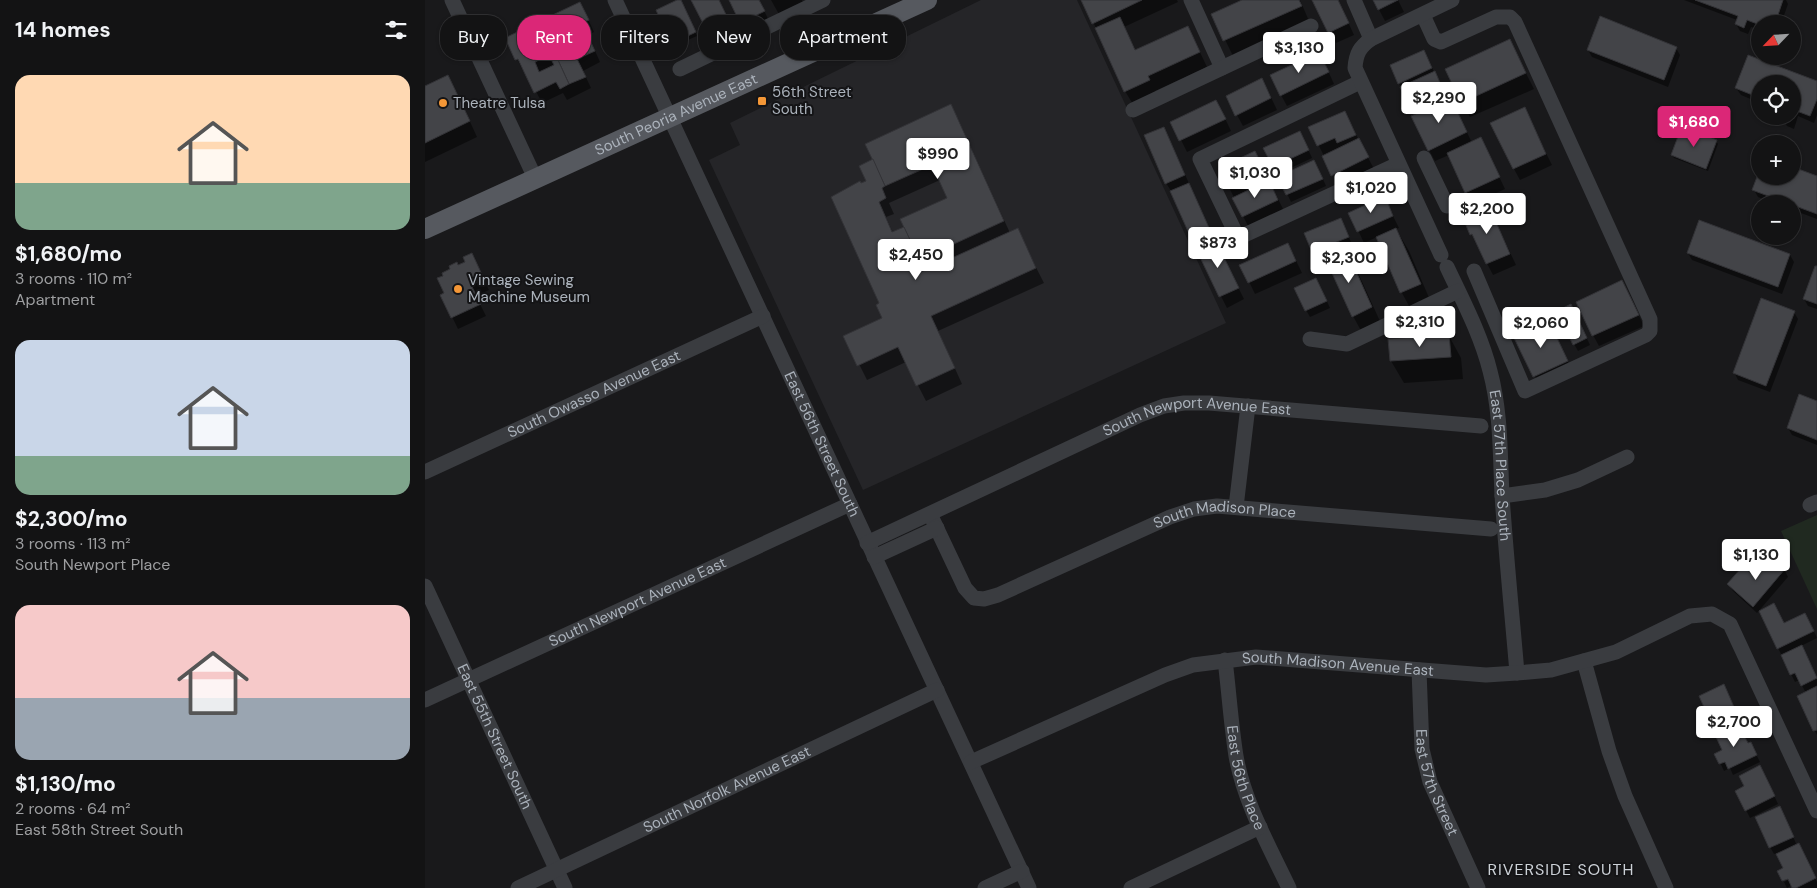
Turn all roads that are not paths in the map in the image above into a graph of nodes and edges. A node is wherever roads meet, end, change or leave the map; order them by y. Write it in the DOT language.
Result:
graph roads {
  1 [pos="452,0"];
  2 [pos="615,0"];
  3 [pos="823,0"];
  4 [pos="927,0"];
  5 [pos="1191,0"];
  6 [pos="1354,0"];
  7 [pos="1452,0"];
  8 [pos="1423,15"];
  9 [pos="1311,26"];
  10 [pos="1371,39"];
  11 [pos="1222,68"];
  12 [pos="680,69"];
  13 [pos="1360,82"];
  14 [pos="1133,110"];
  15 [pos="670,118"];
  16 [pos="1424,158"];
  17 [pos="1398,164"];
  18 [pos="535,178"];
  19 [pos="1436,182"];
  20 [pos="1412,193"];
  21 [pos="1447,206"];
  22 [pos="425,229"];
  23 [pos="1474,271"];
  24 [pos="1459,291"];
  25 [pos="1490,307"];
  26 [pos="763,316"];
  27 [pos="1470,317"];
  28 [pos="1310,339"];
  29 [pos="1248,406"];
  30 [pos="1481,426"];
  31 [pos="1627,457"];
  32 [pos="425,472"];
  33 [pos="1503,496"];
  34 [pos="850,504"];
  35 [pos="1236,507"];
  36 [pos="931,514"];
  37 [pos="937,528"];
  38 [pos="1491,529"];
  39 [pos="871,550"];
  40 [pos="425,586"];
  41 [pos="1225,660"];
  42 [pos="1584,661"];
  43 [pos="1419,670"];
  44 [pos="1517,673"];
  45 [pos="469,680"];
  46 [pos="937,690"];
  47 [pos="425,700"];
  48 [pos="971,762"];
  49 [pos="1817,811"];
  50 [pos="1260,827"];
  51 [pos="557,870"];
  52 [pos="1022,871"];
  53 [pos="518,888"];
  54 [pos="565,888"];
  55 [pos="985,888"];
  56 [pos="1029,888"];
  57 [pos="1131,888"];
  58 [pos="1289,888"];
  59 [pos="1478,888"];
  60 [pos="1666,888"];
  1 -- 18 [label="street"];
  2 -- 15 [label="street, East 56th Street South"];
  3 -- 12 [label="street"];
  4 -- 15 [label="main road, South Peoria Avenue East"];
  5 -- 11 [label="street"];
  6 -- 10 [label="street"];
  7 -- 8 [label="street"];
  8 -- 10 [label="street"];
  8 -- 25 [label="street"];
  9 -- 11 [label="street"];
  10 -- 13 [label="street"];
  11 -- 14 [label="street"];
  13 -- 17 [label="street, East 57th Place South"];
  13 -- 17 [label="street"];
  15 -- 18 [label="main road, South Peoria Avenue East"];
  15 -- 26 [label="street, East 56th Street South"];
  16 -- 19 [label="street"];
  17 -- 20 [label="street, East 57th Place South"];
  18 -- 22 [label="main road, South Peoria Avenue East"];
  19 -- 20 [label="street"];
  19 -- 21 [label="street"];
  20 -- 24 [label="street, East 57th Place South"];
  23 -- 25 [label="street"];
  24 -- 27 [label="street, East 57th Place South"];
  24 -- 28 [label="street"];
  25 -- 27 [label="street"];
  26 -- 32 [label="street, South Owasso Avenue East"];
  26 -- 34 [label="street, East 56th Street South"];
  27 -- 33 [label="street, East 57th Place South"];
  29 -- 30 [label="street, South Newport Avenue East"];
  29 -- 35 [label="street"];
  29 -- 36 [label="street, South Newport Avenue East"];
  31 -- 33 [label="street"];
  33 -- 44 [label="street, East 57th Place South"];
  34 -- 39 [label="street, East 56th Street South"];
  34 -- 45 [label="street, South Newport Avenue East"];
  35 -- 37 [label="street, South Madison Place"];
  35 -- 38 [label="street, South Madison Place"];
  36 -- 37 [label="street"];
  36 -- 39 [label="street, South Newport Avenue East"];
  37 -- 39 [label="street"];
  39 -- 46 [label="street, East 56th Street South"];
  40 -- 45 [label="street, East 55th Street South"];
  41 -- 43 [label="street, South Madison Avenue East"];
  41 -- 48 [label="street, South Madison Avenue East"];
  41 -- 50 [label="street, East 56th Place"];
  42 -- 44 [label="street, South Madison Avenue East"];
  42 -- 49 [label="street, South Madison Avenue East"];
  42 -- 60 [label="street"];
  43 -- 44 [label="street, South Madison Avenue East"];
  43 -- 59 [label="street, East 57th Street"];
  45 -- 47 [label="street, South Newport Avenue East"];
  45 -- 51 [label="street, East 55th Street South"];
  46 -- 48 [label="street, East 56th Street South"];
  46 -- 51 [label="street, South Norfolk Avenue East"];
  48 -- 52 [label="street, East 56th Street South"];
  50 -- 57 [label="street"];
  50 -- 58 [label="street, East 56th Place"];
  51 -- 53 [label="street, South Norfolk Avenue East"];
  51 -- 54 [label="street, East 55th Street South"];
  52 -- 55 [label="street"];
  52 -- 56 [label="street, East 56th Street South"];
}
